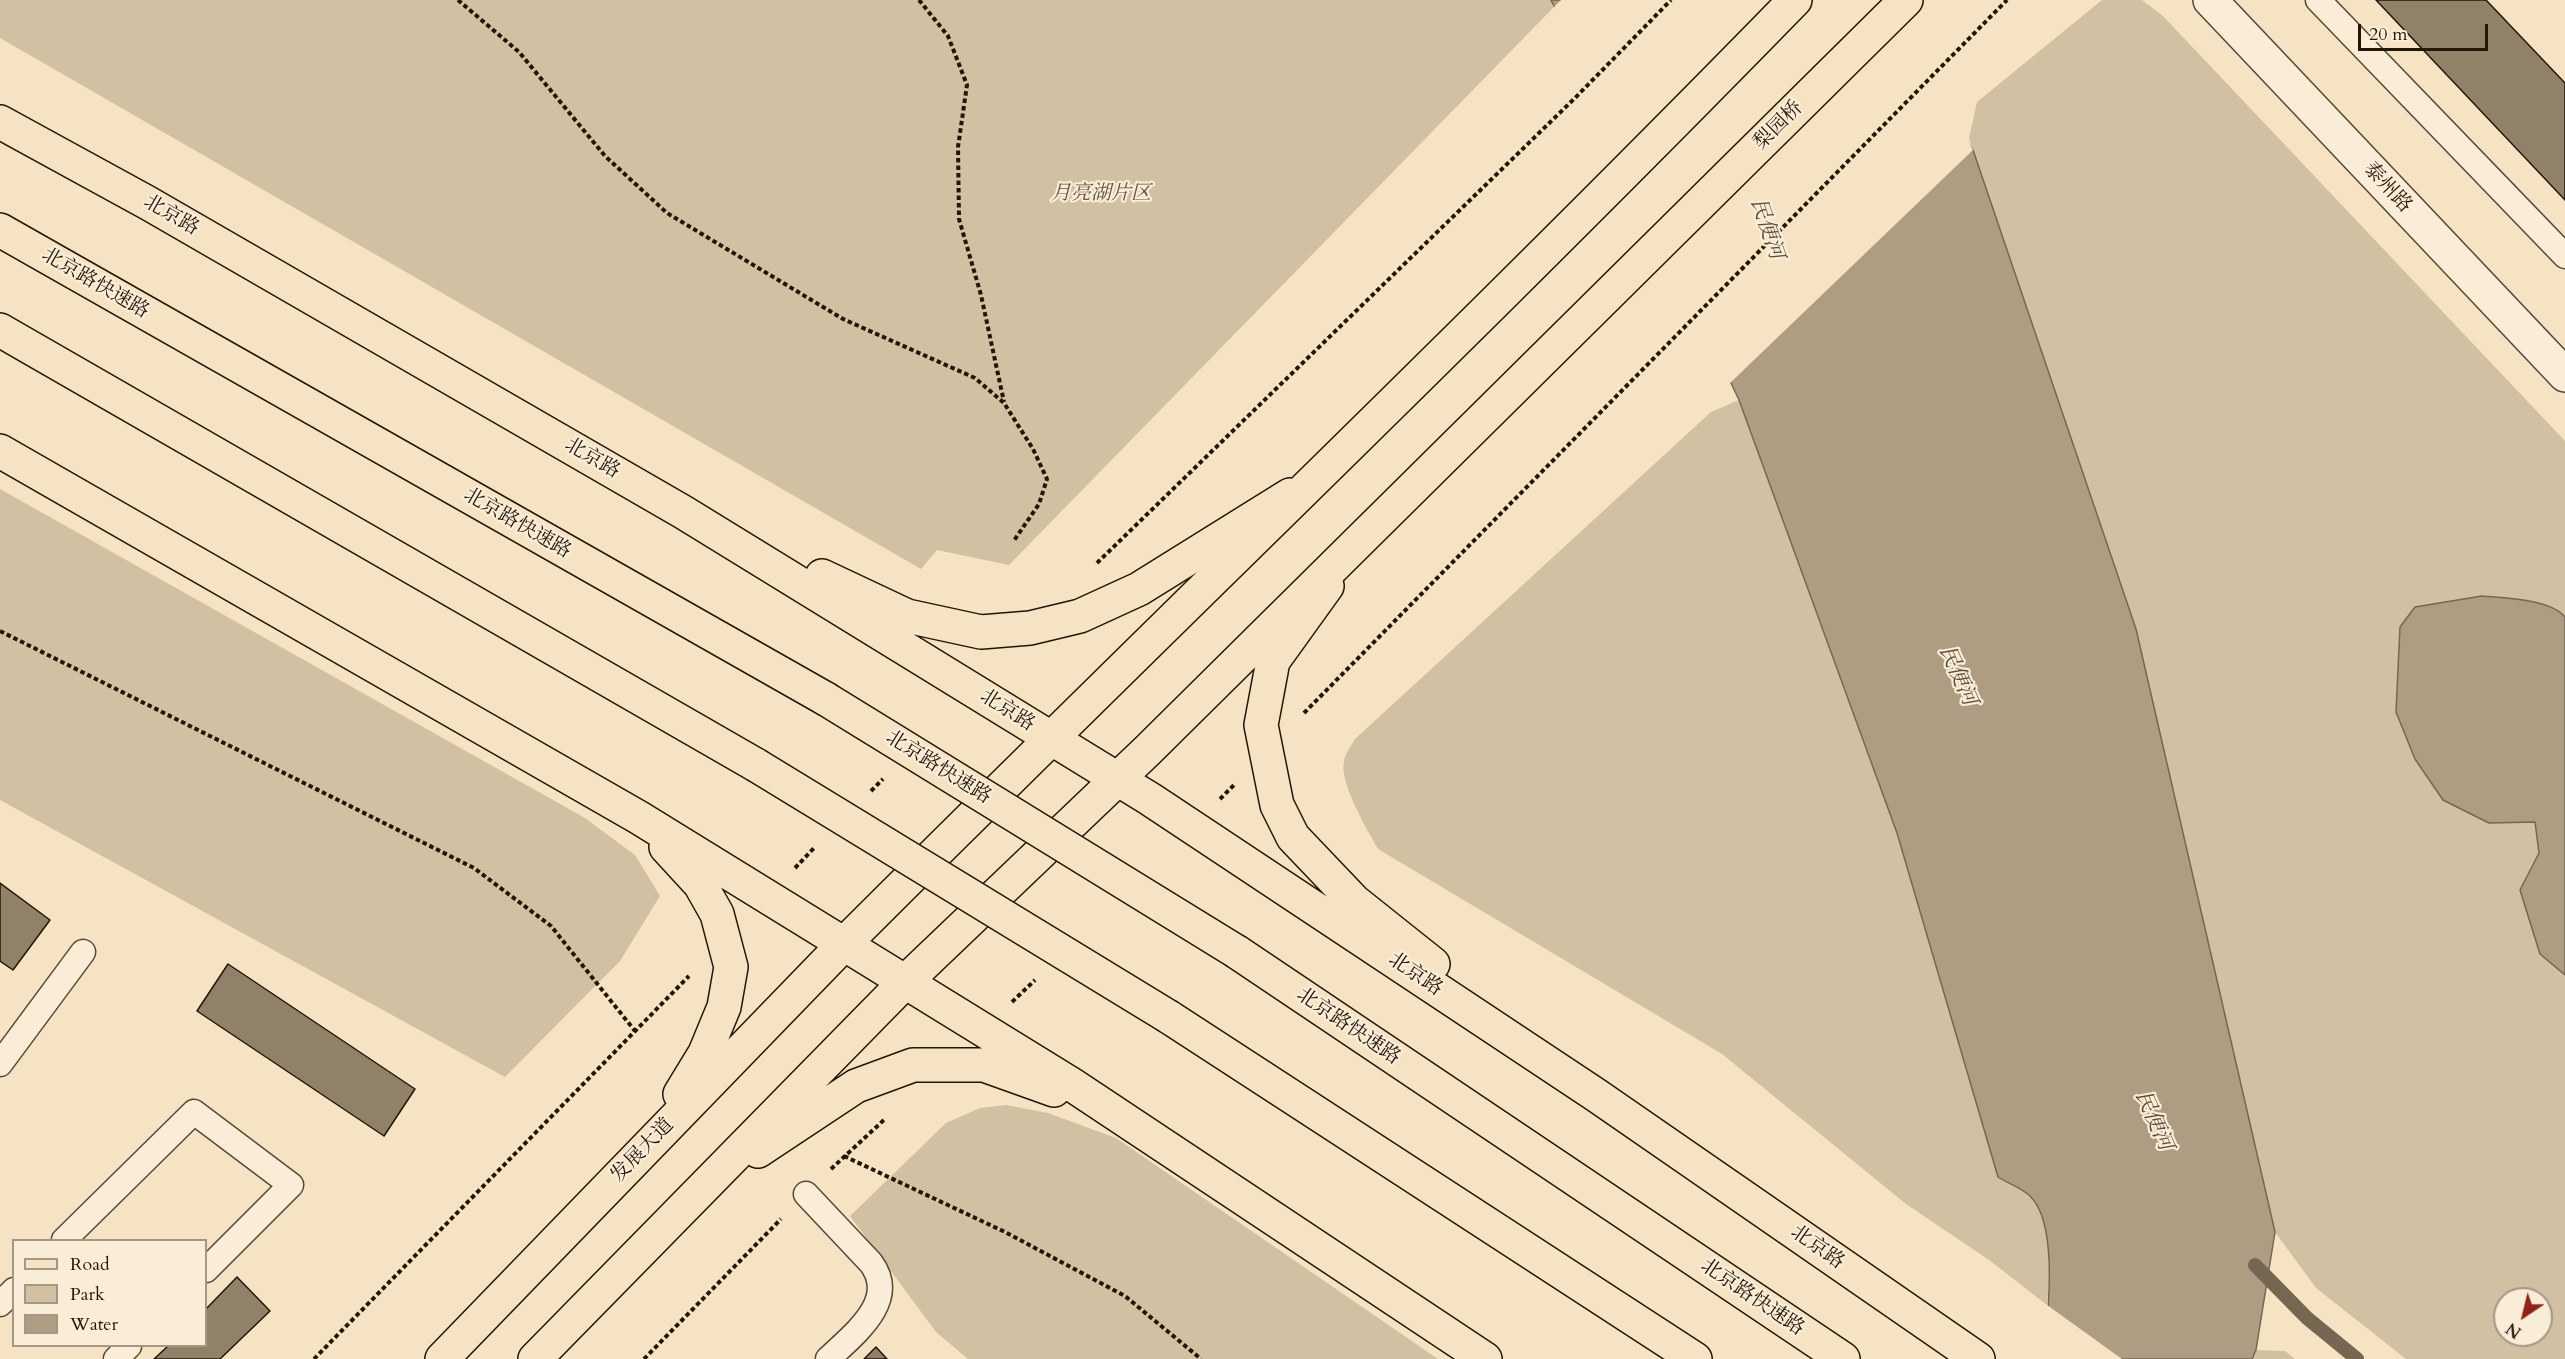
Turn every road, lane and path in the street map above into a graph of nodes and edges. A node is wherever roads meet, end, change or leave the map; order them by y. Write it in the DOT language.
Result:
graph roads {
  1 [pos="458,0"];
  2 [pos="919,0"];
  3 [pos="1671,0"];
  4 [pos="1795,0"];
  5 [pos="1906,0"];
  6 [pos="2007,0"];
  7 [pos="2210,0"];
  8 [pos="2318,0"];
  9 [pos="0,122"];
  10 [pos="0,230"];
  11 [pos="2565,256"];
  12 [pos="0,330"];
  13 [pos="2565,375"];
  14 [pos="1004,403"];
  15 [pos="0,451"];
  16 [pos="1311,481"];
  17 [pos="683,512"];
  18 [pos="1013,542"];
  19 [pos="1355,545"];
  20 [pos="1090,570"];
  21 [pos="0,631"];
  22 [pos="1050,738"];
  23 [pos="1267,752"];
  24 [pos="1118,779"];
  25 [pos="1221,798"];
  26 [pos="638,817"];
  27 [pos="724,940"];
  28 [pos="844,944"];
  29 [pos="83,952"];
  30 [pos="905,982"];
  31 [pos="635,1031"];
  32 [pos="0,1064"];
  33 [pos="1596,1095"];
  34 [pos="1152,1138"];
  35 [pos="644,1150"];
  36 [pos="844,1156"];
  37 [pos="702,1189"];
  38 [pos="806,1194"];
  39 [pos="65,1239"];
  40 [pos="207,1269"];
  41 [pos="12,1292"];
  42 [pos="0,1304"];
  43 [pos="128,1347"];
  44 [pos="116,1359"];
  45 [pos="314,1359"];
  46 [pos="442,1359"];
  47 [pos="535,1359"];
  48 [pos="828,1359"];
  49 [pos="1201,1359"];
  50 [pos="1485,1359"];
  51 [pos="1695,1359"];
  52 [pos="1842,1359"];
  53 [pos="1978,1359"];
  1 -- 14 [label="path"];
  2 -- 14 [label="path"];
  3 -- 20 [label="path"];
  4 -- 16 [label="main road"];
  5 -- 19 [label="main road, 梨园桥"];
  6 -- 23 [label="path"];
  7 -- 13 [label="street, 泰州路"];
  8 -- 11 [label="lane"];
  9 -- 17 [label="main road, 北京路"];
  10 -- 52 [label="main road, 北京路快速路, bridge"];
  12 -- 51 [label="main road, bridge"];
  14 -- 18 [label="path"];
  15 -- 26 [label="main road"];
  16 -- 17 [label="main road"];
  16 -- 22 [label="main road, 发展大道"];
  17 -- 22 [label="main road, 北京路"];
  19 -- 23 [label="main road"];
  19 -- 24 [label="main road"];
  21 -- 31 [label="path"];
  22 -- 24 [label="main road, 北京路"];
  22 -- 28 [label="main road, 发展大道"];
  23 -- 25 [label="path"];
  23 -- 33 [label="main road"];
  24 -- 30 [label="main road"];
  24 -- 33 [label="main road, 北京路"];
  26 -- 27 [label="main road"];
  26 -- 28 [label="main road"];
  27 -- 31 [label="path"];
  27 -- 35 [label="main road"];
  28 -- 30 [label="main road"];
  28 -- 35 [label="main road, 发展大道"];
  29 -- 32 [label="lane"];
  30 -- 34 [label="main road"];
  30 -- 37 [label="main road"];
  31 -- 45 [label="path"];
  33 -- 53 [label="main road, 北京路"];
  34 -- 37 [label="main road"];
  34 -- 50 [label="main road"];
  35 -- 46 [label="main road, 发展大道"];
  36 -- 49 [label="path"];
  37 -- 47 [label="main road"];
  38 -- 48 [label="lane"];
  39 -- 40 [label="lane"];
  41 -- 42 [label="lane"];
  43 -- 44 [label="lane"];
}
